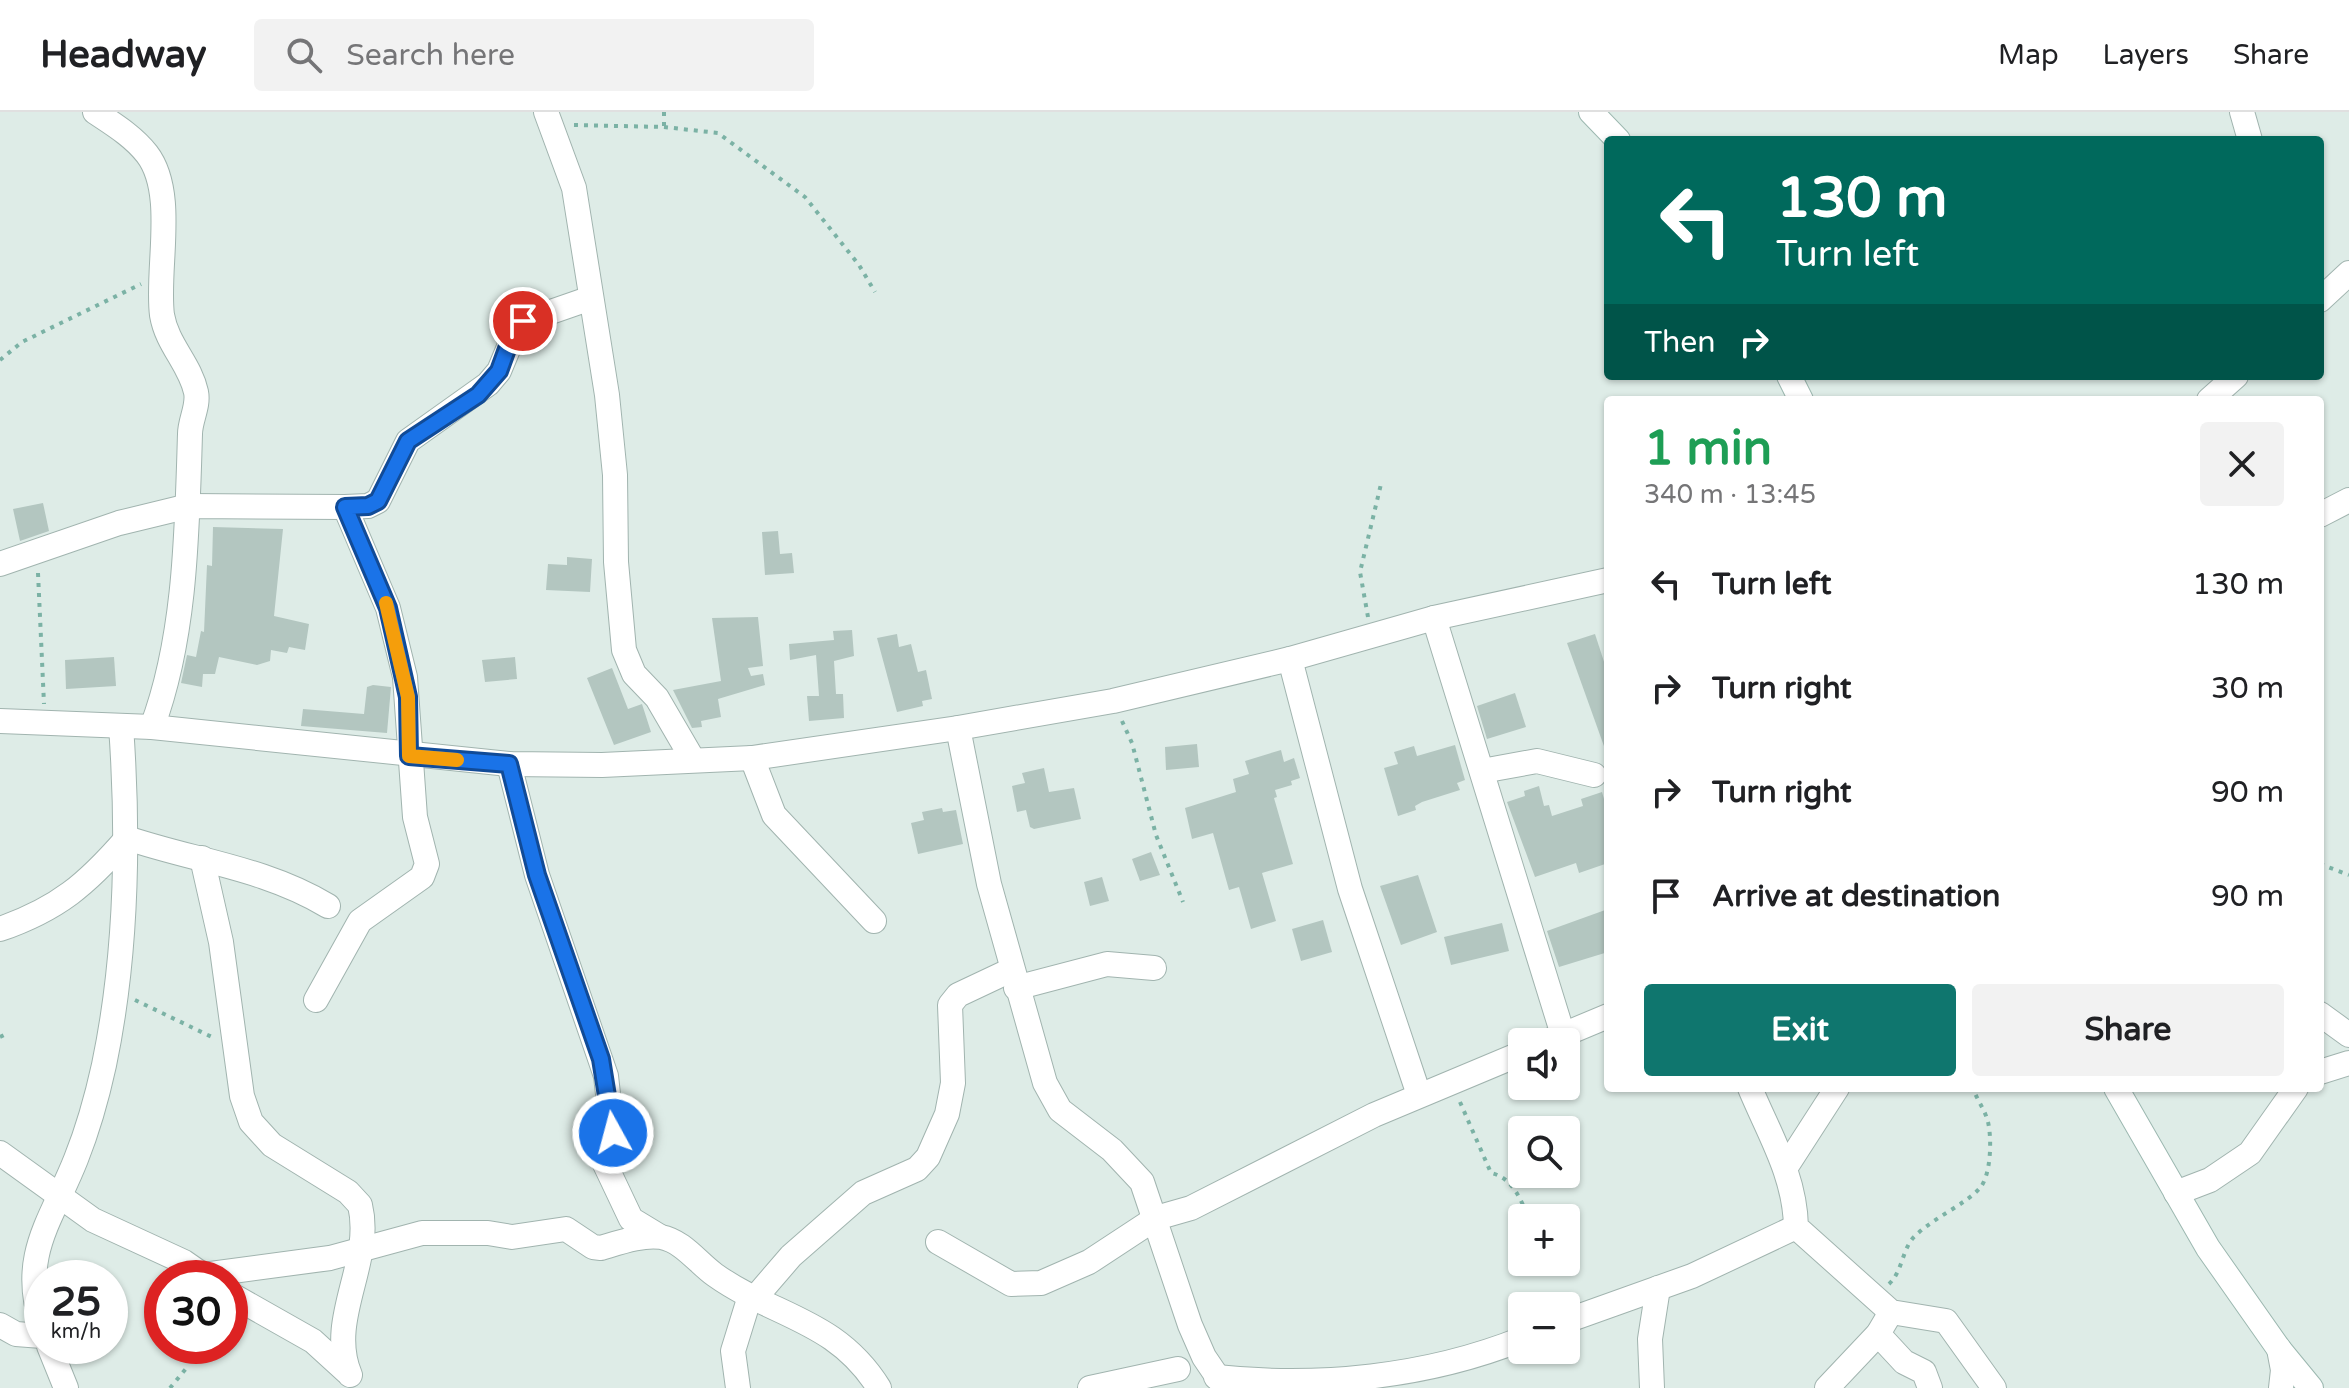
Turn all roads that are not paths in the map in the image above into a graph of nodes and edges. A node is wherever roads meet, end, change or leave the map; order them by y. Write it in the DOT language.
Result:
graph roads {
  1 [pos="95,112"];
  2 [pos="1591,112"];
  3 [pos="2242,112"];
  4 [pos="549,118"];
  5 [pos="1614,136"];
  6 [pos="2249,136"];
  7 [pos="2349,273"];
  8 [pos="2324,296"];
  9 [pos="591,298"];
  10 [pos="2232,380"];
  11 [pos="2214,396"];
  12 [pos="2349,500"];
  13 [pos="189,506"];
  14 [pos="345,507"];
  15 [pos="2324,513"];
  16 [pos="0,564"];
  17 [pos="1604,581"];
  18 [pos="1434,618"];
  19 [pos="1290,659"];
  20 [pos="0,721"];
  21 [pos="121,726"];
  22 [pos="152,727"];
  23 [pos="958,728"];
  24 [pos="409,756"];
  25 [pos="692,758"];
  26 [pos="752,758"];
  27 [pos="509,764"];
  28 [pos="1482,771"];
  29 [pos="1594,775"];
  30 [pos="127,838"];
  31 [pos="202,858"];
  32 [pos="328,906"];
  33 [pos="874,921"];
  34 [pos="0,929"];
  35 [pos="1154,968"];
  36 [pos="1013,979"];
  37 [pos="316,1000"];
  38 [pos="2324,1017"];
  39 [pos="1604,1018"];
  40 [pos="1552,1028"];
  41 [pos="1579,1028"];
  42 [pos="2349,1035"];
  43 [pos="1508,1059"];
  44 [pos="2349,1063"];
  45 [pos="2324,1071"];
  46 [pos="1752,1092"];
  47 [pos="1834,1092"];
  48 [pos="2118,1092"];
  49 [pos="2293,1092"];
  50 [pos="1419,1095"];
  51 [pos="0,1153"];
  52 [pos="1786,1167"];
  53 [pos="2176,1193"];
  54 [pos="60,1197"];
  55 [pos="1156,1218"];
  56 [pos="1796,1227"];
  57 [pos="659,1236"];
  58 [pos="938,1242"];
  59 [pos="361,1249"];
  60 [pos="36,1260"];
  61 [pos="180,1260"];
  62 [pos="248,1270"];
  63 [pos="1658,1288"];
  64 [pos="752,1297"];
  65 [pos="248,1304"];
  66 [pos="1891,1312"];
  67 [pos="1580,1316"];
  68 [pos="0,1325"];
  69 [pos="1190,1325"];
  70 [pos="1878,1334"];
  71 [pos="24,1335"];
  72 [pos="1508,1344"];
  73 [pos="2279,1349"];
  74 [pos="56,1364"];
  75 [pos="1176,1379"];
  76 [pos="353,1382"];
  77 [pos="1220,1382"];
  78 [pos="66,1388"];
  79 [pos="738,1388"];
  80 [pos="879,1388"];
  81 [pos="1090,1388"];
  82 [pos="1652,1388"];
  83 [pos="1827,1388"];
  84 [pos="1930,1388"];
  85 [pos="1994,1388"];
  86 [pos="2281,1388"];
  87 [pos="2311,1388"];
  1 -- 13 [label="street"];
  2 -- 5 [label="street"];
  3 -- 6 [label="street"];
  4 -- 9 [label="street"];
  7 -- 8 [label="street"];
  9 -- 14 [label="street"];
  9 -- 25 [label="street"];
  10 -- 11 [label="street"];
  12 -- 15 [label="street"];
  13 -- 14 [label="street"];
  13 -- 16 [label="street"];
  13 -- 22 [label="street"];
  14 -- 24 [label="street"];
  17 -- 18 [label="street"];
  18 -- 19 [label="street"];
  18 -- 28 [label="street"];
  19 -- 23 [label="street"];
  19 -- 50 [label="street"];
  20 -- 21 [label="street"];
  21 -- 22 [label="street"];
  21 -- 30 [label="street"];
  22 -- 24 [label="street"];
  23 -- 26 [label="street"];
  23 -- 36 [label="street"];
  24 -- 27 [label="street"];
  24 -- 37 [label="street"];
  25 -- 26 [label="street"];
  25 -- 27 [label="street"];
  26 -- 33 [label="street"];
  27 -- 57 [label="street"];
  28 -- 29 [label="street"];
  28 -- 40 [label="street"];
  30 -- 31 [label="street"];
  30 -- 34 [label="street"];
  30 -- 54 [label="street"];
  31 -- 32 [label="street"];
  31 -- 59 [label="street"];
  35 -- 36 [label="street"];
  36 -- 55 [label="street"];
  36 -- 64 [label="street"];
  38 -- 42 [label="street"];
  39 -- 41 [label="street"];
  43 -- 50 [label="street"];
  44 -- 45 [label="street"];
  46 -- 52 [label="street"];
  47 -- 52 [label="street"];
  48 -- 53 [label="street"];
  49 -- 53 [label="street"];
  50 -- 55 [label="street"];
  51 -- 54 [label="street"];
  52 -- 56 [label="street"];
  53 -- 73 [label="street"];
  54 -- 60 [label="street"];
  54 -- 61 [label="street"];
  55 -- 58 [label="street"];
  55 -- 69 [label="street"];
  56 -- 63 [label="street"];
  56 -- 66 [label="street"];
  57 -- 59 [label="street"];
  57 -- 64 [label="street"];
  59 -- 62 [label="street"];
  59 -- 76 [label="street"];
  63 -- 67 [label="street"];
  63 -- 82 [label="street"];
  64 -- 79 [label="street"];
  64 -- 80 [label="street"];
  65 -- 76 [label="street"];
  66 -- 70 [label="street"];
  66 -- 85 [label="street"];
  68 -- 71 [label="street"];
  69 -- 75 [label="street"];
  69 -- 77 [label="street"];
  70 -- 83 [label="street"];
  70 -- 84 [label="street"];
  72 -- 77 [label="street"];
  73 -- 86 [label="street"];
  73 -- 87 [label="street"];
  74 -- 78 [label="street"];
  75 -- 81 [label="street"];
}
